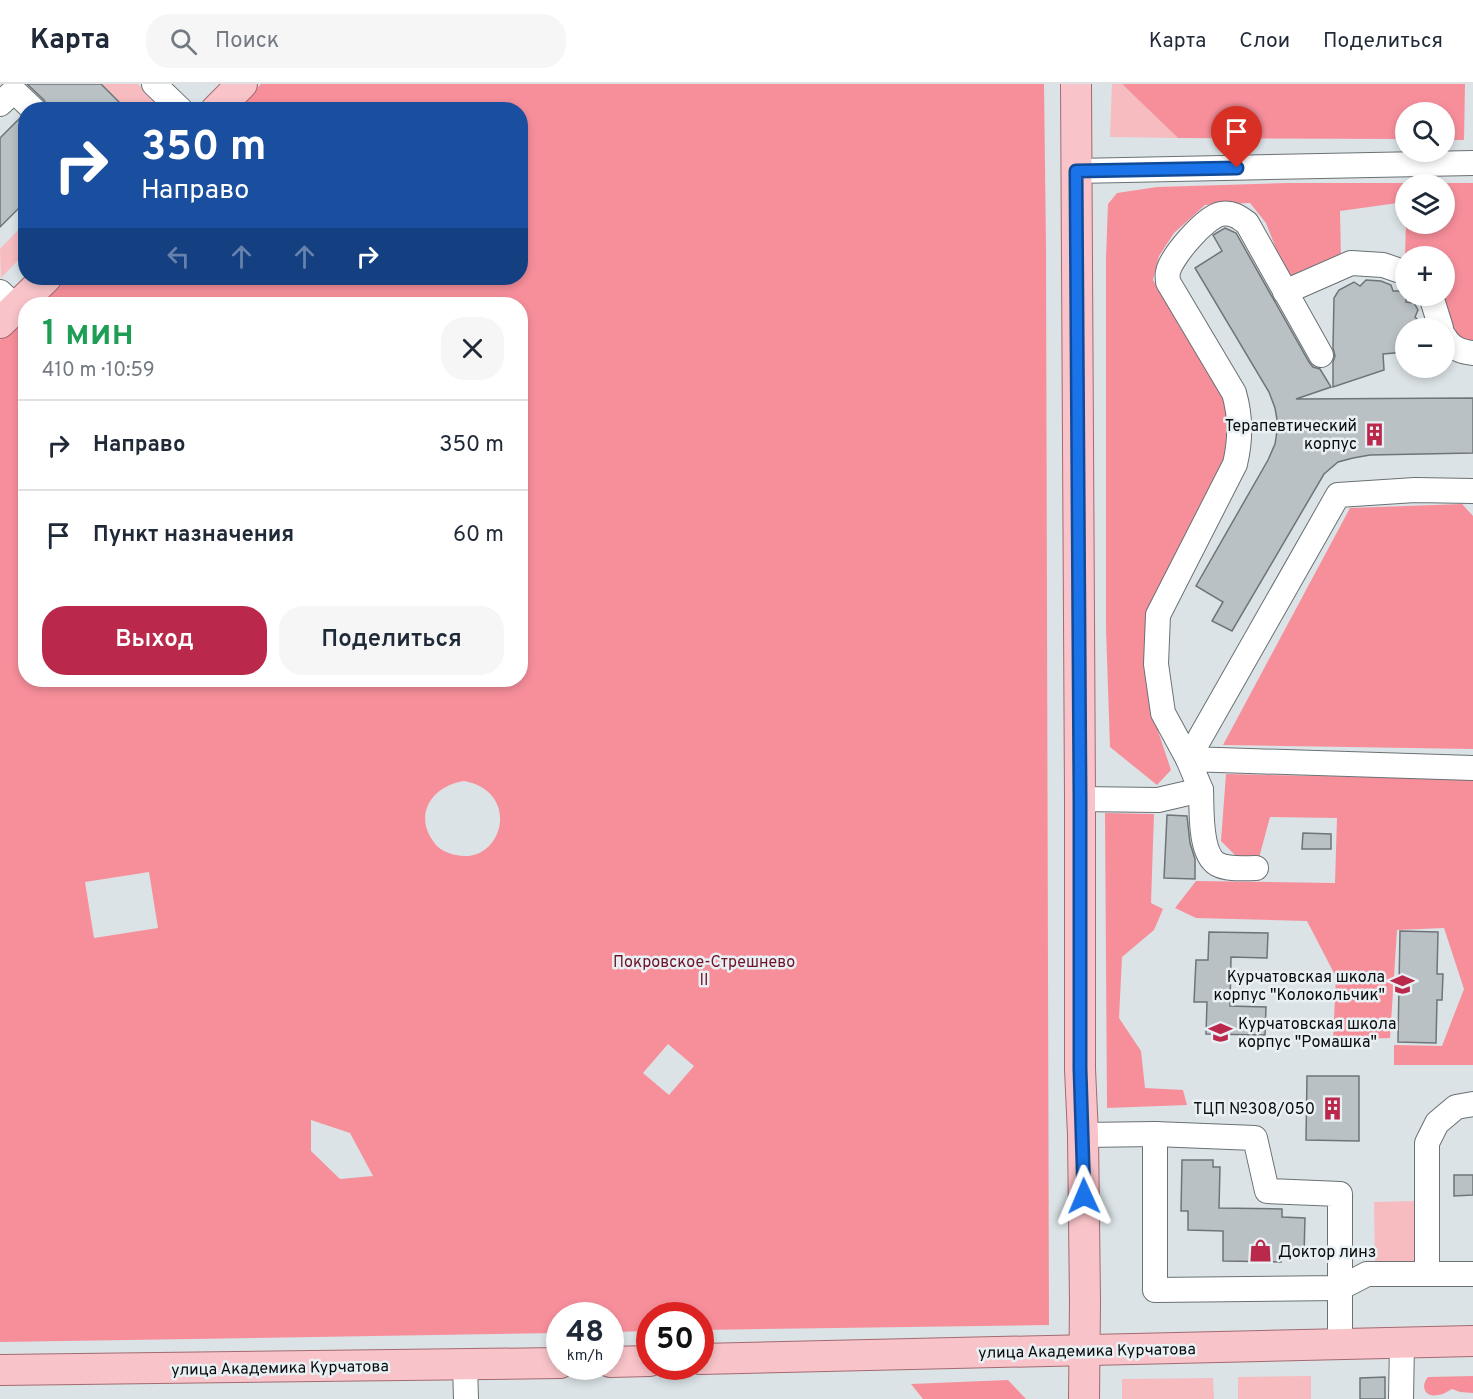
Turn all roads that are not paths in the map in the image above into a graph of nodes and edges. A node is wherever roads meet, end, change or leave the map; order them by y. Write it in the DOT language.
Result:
graph roads {
  1 [pos="154,84"];
  2 [pos="242,84"];
  3 [pos="1076,84"];
  4 [pos="173,102"];
  5 [pos="224,102"];
  6 [pos="1473,163"];
  7 [pos="1076,171"];
  8 [pos="1395,269"];
  9 [pos="36,285"];
  10 [pos="1285,292"];
  11 [pos="19,297"];
  12 [pos="18,298"];
  13 [pos="5,307"];
  14 [pos="1455,348"];
  15 [pos="1473,353"];
  16 [pos="1321,355"];
  17 [pos="1473,491"];
  18 [pos="1188,759"];
  19 [pos="1473,768"];
  20 [pos="1201,790"];
  21 [pos="1080,800"];
  22 [pos="1256,868"];
  23 [pos="1473,1104"];
  24 [pos="1155,1134"];
  25 [pos="1083,1135"];
  26 [pos="1427,1274"];
  27 [pos="1473,1274"];
  28 [pos="1340,1288"];
  29 [pos="1473,1341"];
  30 [pos="1402,1343"];
  31 [pos="1340,1344"];
  32 [pos="1084,1349"];
  33 [pos="714,1359"];
  34 [pos="546,1363"];
  35 [pos="465,1365"];
  36 [pos="0,1371"];
  37 [pos="466,1399"];
  38 [pos="1084,1399"];
  39 [pos="1401,1399"];
  1 -- 4 [label="street"];
  2 -- 5 [label="main road"];
  3 -- 7 [label="main road"];
  6 -- 7 [label="street"];
  7 -- 21 [label="main road"];
  8 -- 10 [label="street"];
  9 -- 11 [label="main road"];
  10 -- 16 [label="street"];
  10 -- 18 [label="street"];
  12 -- 13 [label="main road"];
  14 -- 15 [label="street"];
  17 -- 18 [label="street"];
  18 -- 19 [label="street"];
  18 -- 20 [label="street"];
  20 -- 21 [label="street"];
  20 -- 22 [label="street"];
  21 -- 25 [label="main road"];
  23 -- 26 [label="street"];
  24 -- 25 [label="street"];
  24 -- 28 [label="street"];
  24 -- 28 [label="street"];
  25 -- 32 [label="main road"];
  26 -- 27 [label="street"];
  26 -- 28 [label="street"];
  28 -- 31 [label="street"];
  29 -- 30 [label="main road, улица Академика Курчатова"];
  30 -- 31 [label="main road, улица Академика Курчатова"];
  30 -- 39 [label="street"];
  31 -- 32 [label="main road, улица Академика Курчатова"];
  32 -- 33 [label="main road, улица Академика Курчатова"];
  32 -- 38 [label="main road"];
  34 -- 35 [label="main road, улица Академика Курчатова"];
  35 -- 36 [label="main road, улица Академика Курчатова"];
  35 -- 37 [label="street"];
}
